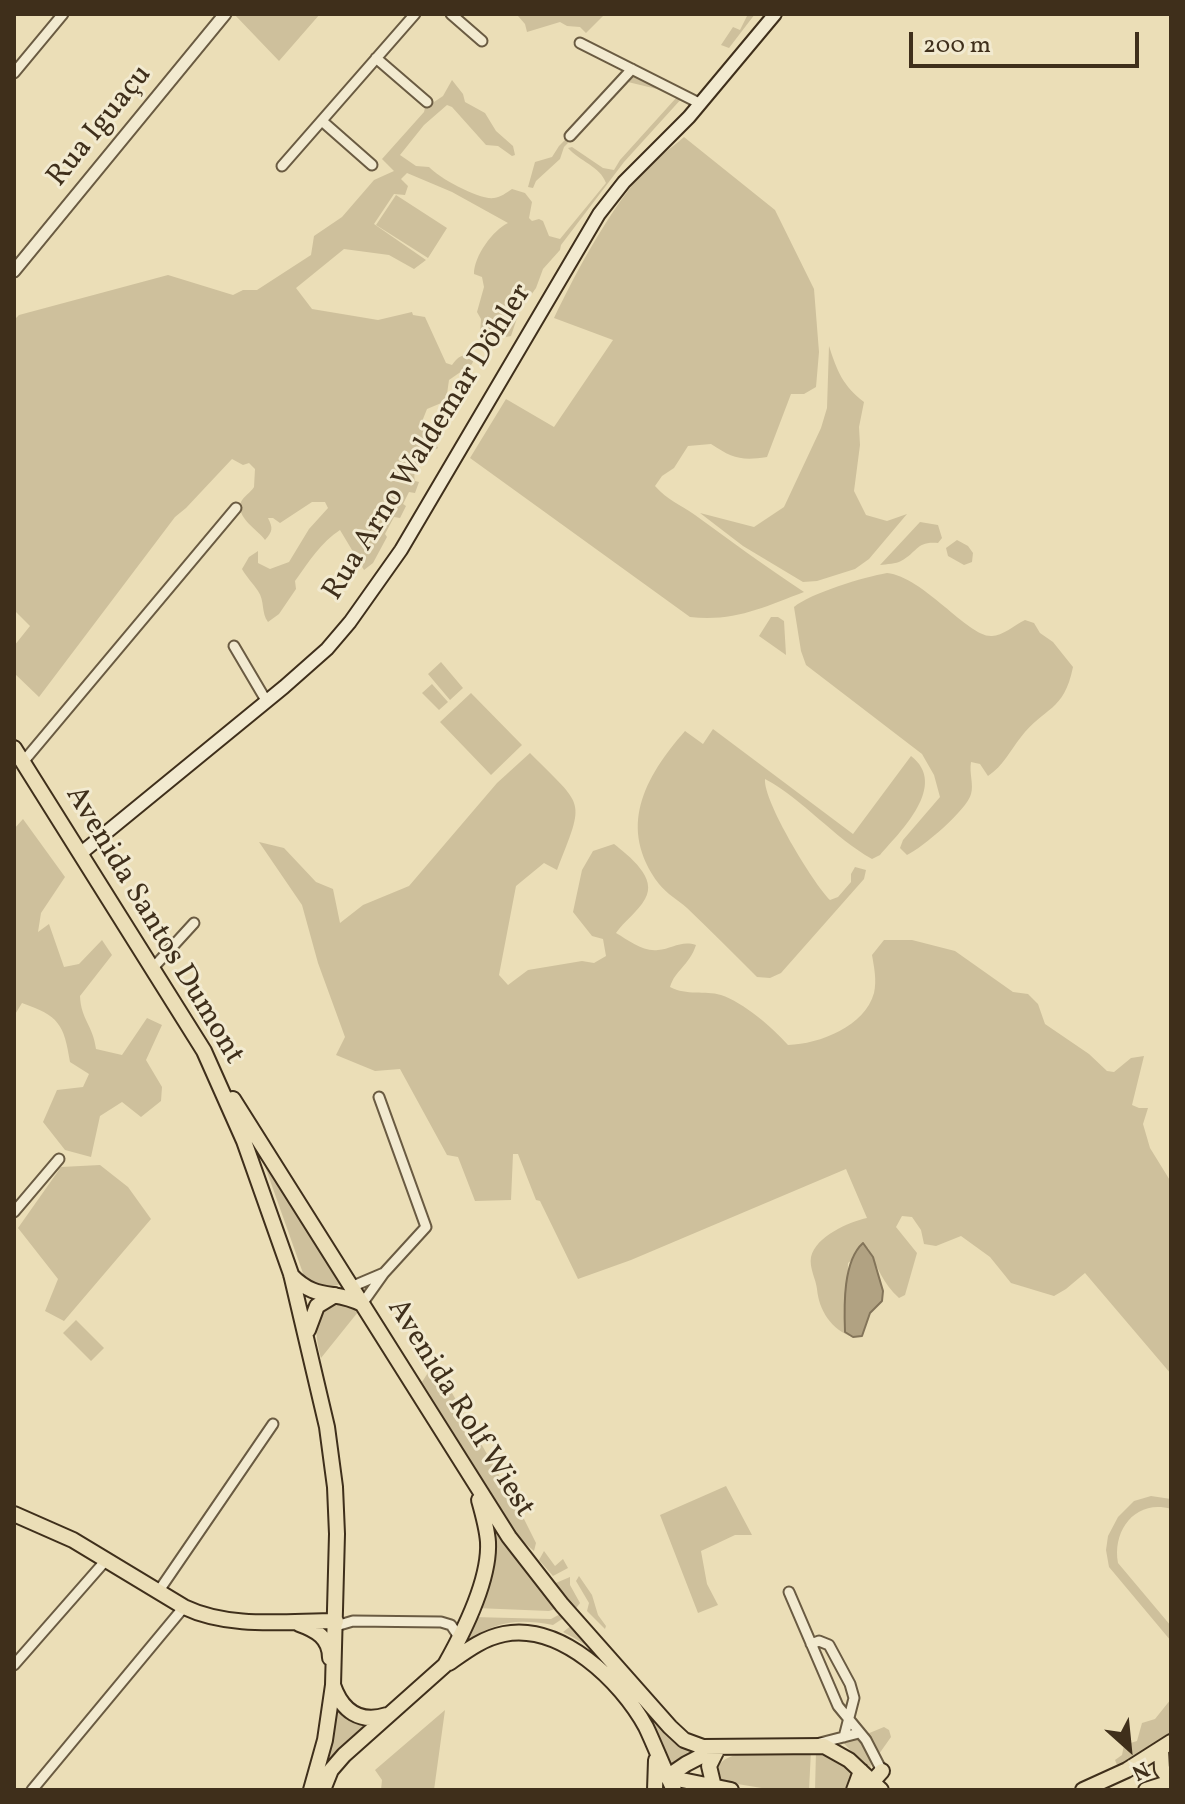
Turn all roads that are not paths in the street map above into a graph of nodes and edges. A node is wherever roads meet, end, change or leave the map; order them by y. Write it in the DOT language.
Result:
graph roads {
  1 [pos="63,14"];
  2 [pos="225,14"];
  3 [pos="415,14"];
  4 [pos="451,14"];
  5 [pos="775,14"];
  6 [pos="482,41"];
  7 [pos="580,43"];
  8 [pos="376,58"];
  9 [pos="632,69"];
  10 [pos="14,73"];
  11 [pos="427,102"];
  12 [pos="701,104"];
  13 [pos="322,121"];
  14 [pos="570,136"];
  15 [pos="372,165"];
  16 [pos="282,166"];
  17 [pos="14,271"];
  18 [pos="236,508"];
  19 [pos="234,646"];
  20 [pos="267,702"];
  21 [pos="14,748"];
  22 [pos="23,762"];
  23 [pos="80,854"];
  24 [pos="194,923"];
  25 [pos="152,969"];
  26 [pos="204,1051"];
  27 [pos="379,1097"];
  28 [pos="59,1159"];
  29 [pos="14,1212"];
  30 [pos="384,1273"];
  31 [pos="291,1274"];
  32 [pos="351,1287"];
  33 [pos="331,1297"];
  34 [pos="362,1304"];
  35 [pos="307,1334"];
  36 [pos="273,1424"];
  37 [pos="474,1483"];
  38 [pos="14,1514"];
  39 [pos="107,1559"];
  40 [pos="158,1592"];
  41 [pos="789,1592"];
  42 [pos="184,1607"];
  43 [pos="575,1619"];
  44 [pos="291,1621"];
  45 [pos="336,1623"];
  46 [pos="542,1635"];
  47 [pos="459,1637"];
  48 [pos="811,1644"];
  49 [pos="14,1665"];
  50 [pos="445,1665"];
  51 [pos="333,1685"];
  52 [pos="391,1713"];
  53 [pos="329,1720"];
  54 [pos="847,1720"];
  55 [pos="859,1733"];
  56 [pos="844,1737"];
  57 [pos="814,1745"];
  58 [pos="1166,1746"];
  59 [pos="655,1748"];
  60 [pos="719,1748"];
  61 [pos="861,1771"];
  62 [pos="1171,1782"];
  63 [pos="875,1783"];
  64 [pos="676,1785"];
  65 [pos="714,1787"];
  66 [pos="32,1790"];
  67 [pos="311,1790"];
  68 [pos="323,1790"];
  69 [pos="656,1790"];
  70 [pos="731,1790"];
  71 [pos="854,1790"];
  72 [pos="889,1790"];
  73 [pos="1083,1790"];
  74 [pos="1146,1790"];
  1 -- 10 [label="street"];
  2 -- 17 [label="street, Rua Iguaçu"];
  3 -- 8 [label="street"];
  4 -- 6 [label="street"];
  5 -- 12 [label="main road, Rua Arno Waldemar Döhler"];
  7 -- 9 [label="street"];
  8 -- 11 [label="street"];
  8 -- 13 [label="street"];
  9 -- 12 [label="street"];
  9 -- 14 [label="street"];
  12 -- 20 [label="main road, Rua Arno Waldemar Döhler"];
  13 -- 15 [label="street"];
  13 -- 16 [label="street"];
  18 -- 22 [label="street"];
  19 -- 20 [label="street"];
  20 -- 23 [label="main road, Rua Arno Waldemar Döhler"];
  21 -- 22 [label="main road, Avenida Santos Dumont"];
  22 -- 23 [label="main road, Avenida Santos Dumont"];
  23 -- 25 [label="main road, Avenida Santos Dumont"];
  24 -- 25 [label="street"];
  25 -- 26 [label="main road, Avenida Santos Dumont"];
  26 -- 31 [label="main road, Avenida Santos Dumont"];
  26 -- 32 [label="main road, Avenida Rolf Wiest"];
  27 -- 30 [label="street"];
  28 -- 29 [label="street"];
  30 -- 32 [label="street"];
  30 -- 34 [label="street"];
  31 -- 33 [label="main road"];
  31 -- 35 [label="main road, Avenida Santos Dumont"];
  32 -- 33 [label="main road"];
  32 -- 34 [label="main road, Avenida Rolf Wiest"];
  33 -- 34 [label="main road"];
  33 -- 35 [label="main road"];
  34 -- 37 [label="main road, Avenida Rolf Wiest"];
  35 -- 45 [label="main road, Avenida Santos Dumont"];
  36 -- 40 [label="street"];
  37 -- 43 [label="main road, Avenida Rolf Wiest"];
  37 -- 47 [label="main road"];
  38 -- 39 [label="main road"];
  39 -- 40 [label="main road"];
  39 -- 49 [label="street"];
  40 -- 42 [label="main road"];
  41 -- 48 [label="street"];
  42 -- 44 [label="main road"];
  42 -- 66 [label="street"];
  43 -- 46 [label="main road"];
  43 -- 60 [label="main road, Avenida Rolf Wiest"];
  44 -- 45 [label="main road"];
  44 -- 53 [label="main road"];
  45 -- 47 [label="street"];
  45 -- 51 [label="main road, Avenida Santos Dumont"];
  46 -- 50 [label="main road"];
  46 -- 59 [label="main road"];
  47 -- 50 [label="main road"];
  48 -- 54 [label="street"];
  48 -- 54 [label="street"];
  50 -- 52 [label="main road"];
  51 -- 52 [label="main road"];
  51 -- 53 [label="main road, Avenida Santos Dumont"];
  52 -- 68 [label="main road"];
  53 -- 67 [label="main road, Avenida Santos Dumont"];
  54 -- 55 [label="street"];
  54 -- 56 [label="street"];
  55 -- 56 [label="street"];
  55 -- 63 [label="street"];
  56 -- 57 [label="street"];
  57 -- 60 [label="main road"];
  57 -- 61 [label="main road"];
  58 -- 62 [label="main road"];
  58 -- 73 [label="main road"];
  59 -- 64 [label="main road"];
  59 -- 69 [label="main road"];
  60 -- 64 [label="main road"];
  60 -- 65 [label="main road"];
  61 -- 63 [label="main road"];
  61 -- 71 [label="main road"];
  62 -- 74 [label="main road"];
  63 -- 72 [label="main road"];
  64 -- 65 [label="main road"];
  64 -- 69 [label="street"];
  65 -- 70 [label="main road"];
}
